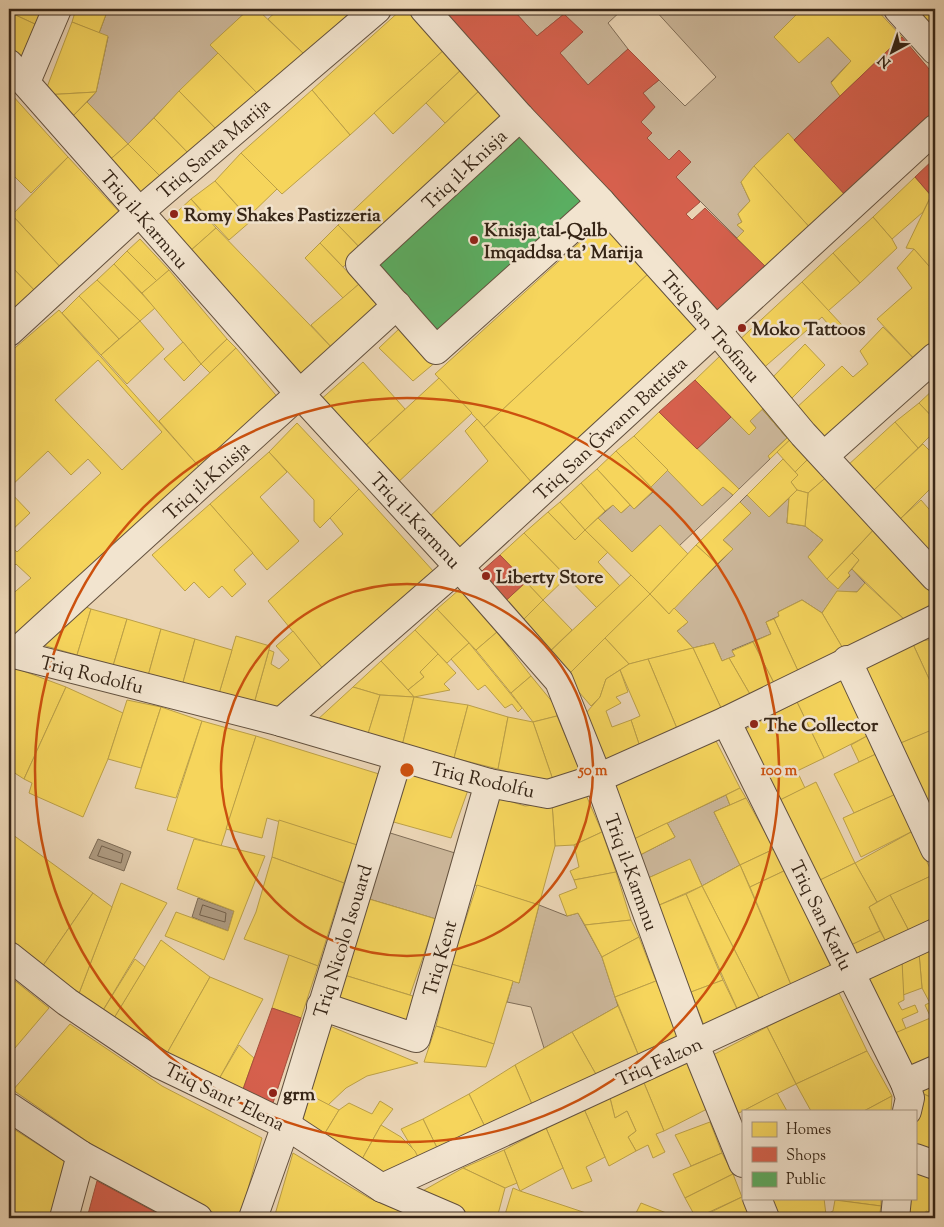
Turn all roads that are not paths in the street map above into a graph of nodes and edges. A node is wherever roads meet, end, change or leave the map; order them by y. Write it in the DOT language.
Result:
graph roads {
  1 [pos="57,9"];
  2 [pos="377,9"];
  3 [pos="424,9"];
  4 [pos="898,9"];
  5 [pos="935,50"];
  6 [pos="18,73"];
  7 [pos="520,117"];
  8 [pos="935,129"];
  9 [pos="601,202"];
  10 [pos="138,213"];
  11 [pos="397,305"];
  12 [pos="717,330"];
  13 [pos="9,332"];
  14 [pos="935,357"];
  15 [pos="300,394"];
  16 [pos="825,456"];
  17 [pos="459,567"];
  18 [pos="935,577"];
  19 [pos="935,619"];
  20 [pos="11,652"];
  21 [pos="847,660"];
  22 [pos="726,721"];
  23 [pos="282,722"];
  24 [pos="398,758"];
  25 [pos="598,778"];
  26 [pos="489,783"];
  27 [pos="935,849"];
  28 [pos="935,932"];
  29 [pos="9,956"];
  30 [pos="850,972"];
  31 [pos="321,1006"];
  32 [pos="696,1045"];
  33 [pos="935,1070"];
  34 [pos="905,1083"];
  35 [pos="9,1107"];
  36 [pos="908,1110"];
  37 [pos="286,1125"];
  38 [pos="81,1155"];
  39 [pos="916,1158"];
  40 [pos="742,1160"];
  41 [pos="935,1166"];
  42 [pos="382,1188"];
  43 [pos="758,1200"];
  44 [pos="897,1200"];
  45 [pos="64,1218"];
  46 [pos="198,1218"];
  47 [pos="253,1218"];
  48 [pos="452,1218"];
  49 [pos="765,1218"];
  50 [pos="895,1218"];
  1 -- 6 [label="street"];
  2 -- 10 [label="street, Triq Santa Marija"];
  3 -- 7 [label="street, Triq San Trofimu"];
  4 -- 5 [label="street"];
  6 -- 10 [label="street, Triq il-Karmnu"];
  7 -- 9 [label="street, Triq San Trofimu"];
  7 -- 11 [label="street, Triq il-Knisja"];
  8 -- 12 [label="street, Triq San Ġwann Battista"];
  9 -- 11 [label="street, Triq il-Knisja"];
  9 -- 12 [label="street, Triq San Trofimu"];
  10 -- 13 [label="street, Triq Santa Marija"];
  10 -- 15 [label="street, Triq il-Karmnu"];
  11 -- 15 [label="street, Triq il-Knisja"];
  12 -- 16 [label="street, Triq San Trofimu"];
  12 -- 17 [label="street, Triq San Ġwann Battista"];
  14 -- 16 [label="street"];
  15 -- 17 [label="street, Triq il-Karmnu"];
  15 -- 20 [label="street, Triq il-Knisja"];
  16 -- 18 [label="street, Triq San Trofimu"];
  17 -- 23 [label="street, Triq San Ġwann Battista"];
  17 -- 25 [label="street, Triq il-Karmnu"];
  19 -- 21 [label="street, Triq Rodolfu"];
  20 -- 23 [label="street, Triq Rodolfu"];
  21 -- 22 [label="street, Triq Rodolfu"];
  21 -- 27 [label="street"];
  22 -- 25 [label="street, Triq Rodolfu"];
  22 -- 30 [label="street, Triq San Karlu"];
  23 -- 24 [label="street, Triq Rodolfu"];
  24 -- 26 [label="street, Triq Rodolfu"];
  24 -- 31 [label="street, Triq Nicolo Isouard"];
  25 -- 26 [label="street, Triq Rodolfu"];
  25 -- 32 [label="street, Triq il-Karmnu"];
  26 -- 31 [label="street, Triq Kent"];
  28 -- 30 [label="street, Triq Falzon"];
  29 -- 37 [label="street, Triq Sant' Elena"];
  30 -- 32 [label="street, Triq Falzon"];
  30 -- 34 [label="street, Triq San Karlu"];
  31 -- 37 [label="street, Triq Nicolo Isouard"];
  32 -- 40 [label="street, Triq il-Karmnu"];
  32 -- 42 [label="street, Triq Falzon"];
  33 -- 34 [label="street"];
  34 -- 36 [label="street, Triq San Karlu"];
  35 -- 38 [label="street"];
  37 -- 42 [label="street, Triq Sant' Elena"];
  37 -- 47 [label="street, Triq Nicolo Isouard"];
  38 -- 45 [label="street"];
  38 -- 46 [label="street"];
  39 -- 41 [label="street"];
  42 -- 48 [label="street, Triq Sant' Elena"];
  43 -- 49 [label="street"];
  44 -- 50 [label="street"];
}
